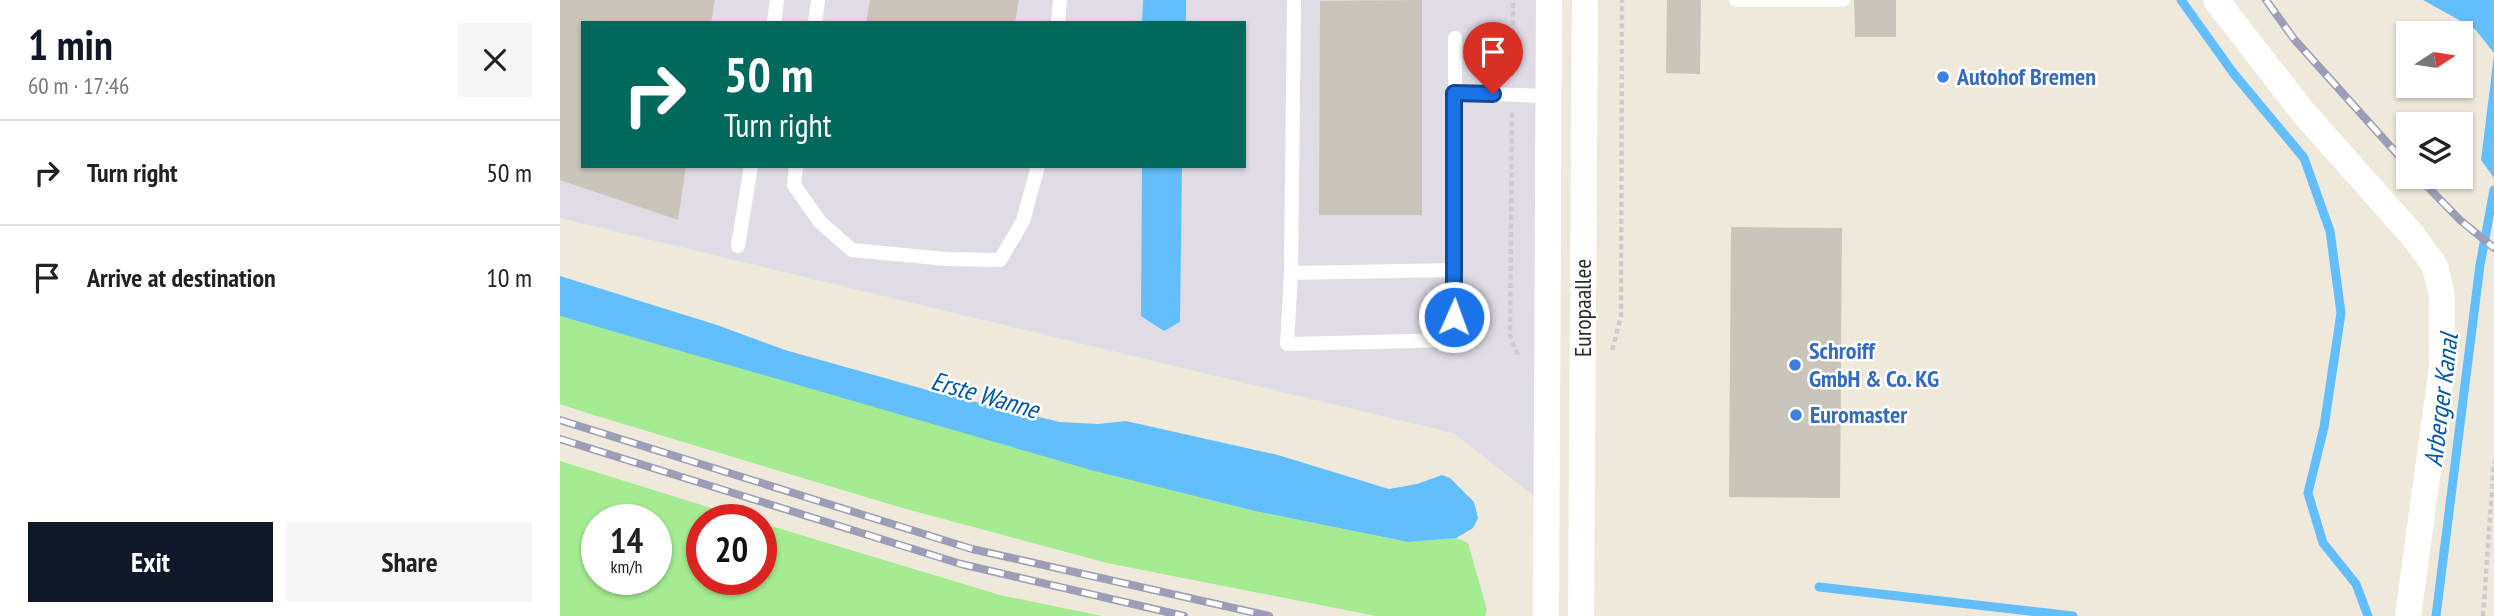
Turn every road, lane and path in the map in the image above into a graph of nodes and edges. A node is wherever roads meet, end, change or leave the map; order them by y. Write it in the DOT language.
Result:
graph roads {
  1 [pos="777,0"];
  2 [pos="818,0"];
  3 [pos="1060,0"];
  4 [pos="1294,0"];
  5 [pos="1513,0"];
  6 [pos="1549,0"];
  7 [pos="1585,0"];
  8 [pos="1622,0"];
  9 [pos="1736,0"];
  10 [pos="1843,0"];
  11 [pos="2216,0"];
  12 [pos="774,21"];
  13 [pos="815,21"];
  14 [pos="1058,21"];
  15 [pos="1455,38"];
  16 [pos="1454,93"];
  17 [pos="1512,95"];
  18 [pos="1549,96"];
  19 [pos="751,168"];
  20 [pos="796,168"];
  21 [pos="1037,168"];
  22 [pos="738,246"];
  23 [pos="1455,270"];
  24 [pos="1291,273"];
  25 [pos="1611,357"];
  26 [pos="1522,366"];
  27 [pos="2494,462"];
  28 [pos="1546,616"];
  29 [pos="1581,616"];
  30 [pos="2408,616"];
  31 [pos="2483,616"];
  1 -- 12 [label="lane"];
  2 -- 13 [label="lane"];
  3 -- 14 [label="lane"];
  4 -- 24 [label="lane"];
  5 -- 17 [label="path"];
  6 -- 18 [label="street, Europaallee"];
  7 -- 29 [label="street, Europaallee"];
  8 -- 25 [label="path"];
  9 -- 10 [label="lane"];
  11 -- 30 [label="street"];
  15 -- 16 [label="lane"];
  16 -- 17 [label="lane"];
  16 -- 23 [label="lane"];
  17 -- 18 [label="lane"];
  17 -- 26 [label="path"];
  18 -- 28 [label="street, Europaallee"];
  19 -- 22 [label="lane"];
  20 -- 21 [label="lane"];
  23 -- 24 [label="lane"];
  23 -- 24 [label="lane"];
  27 -- 31 [label="path"];
}
